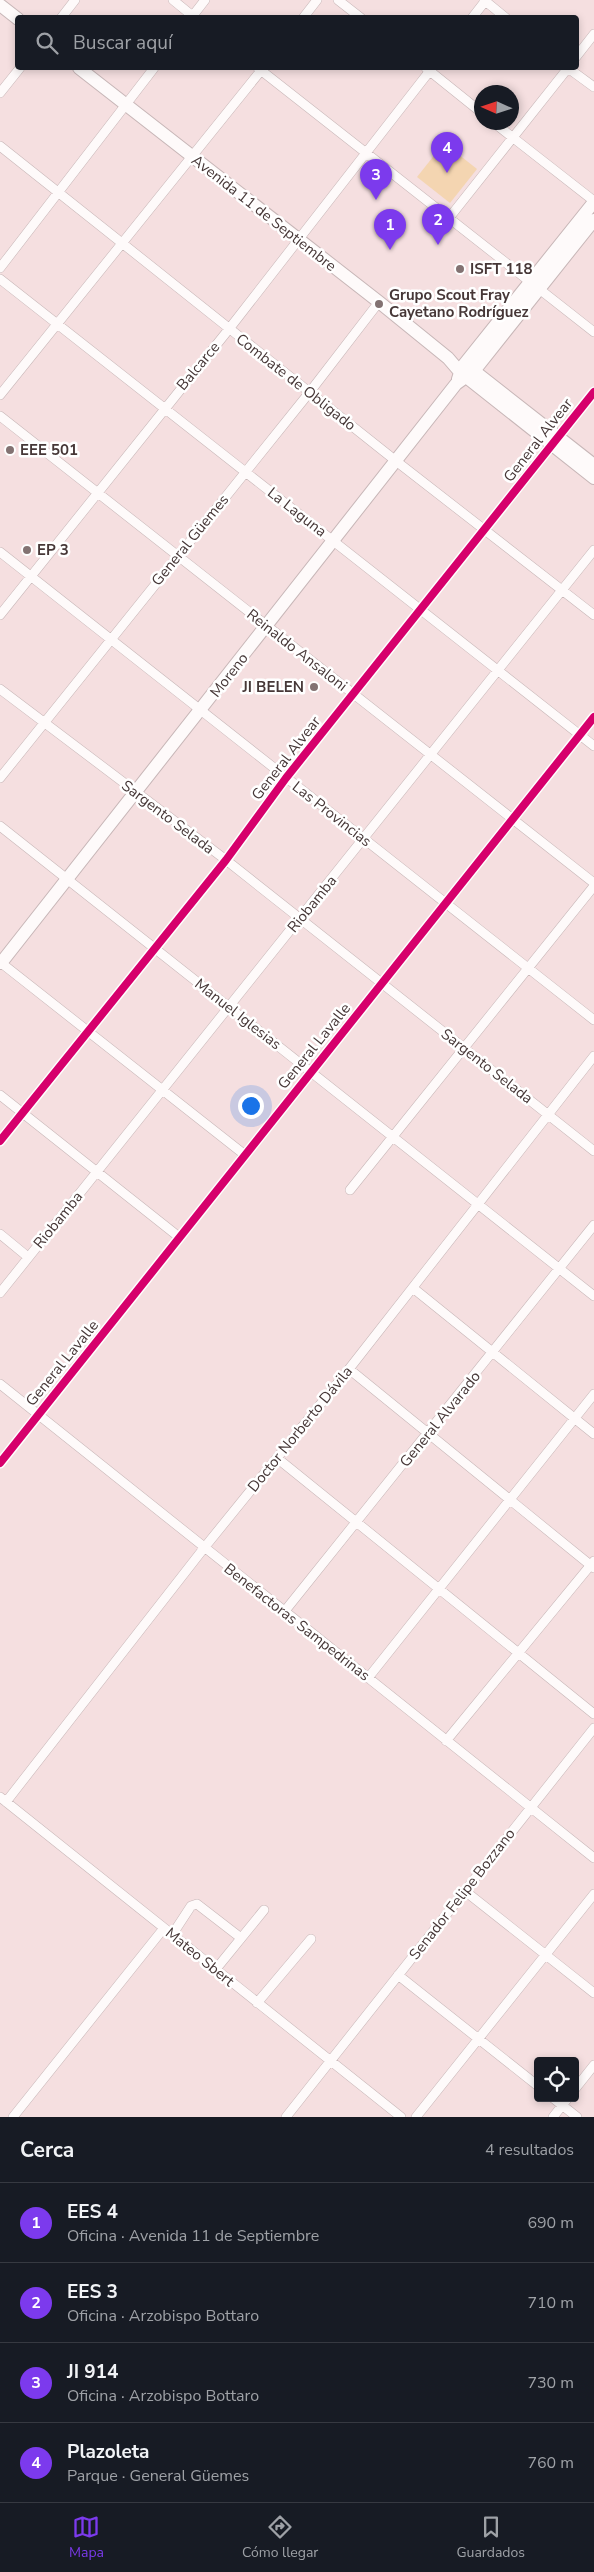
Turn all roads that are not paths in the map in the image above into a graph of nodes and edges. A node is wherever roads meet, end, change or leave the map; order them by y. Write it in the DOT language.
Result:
graph roads {
  1 [pos="75,0"];
  2 [pos="173,0"];
  3 [pos="205,0"];
  4 [pos="317,0"];
  5 [pos="338,0"];
  6 [pos="485,0"];
  7 [pos="0,5"];
  8 [pos="63,15"];
  9 [pos="191,15"];
  10 [pos="194,15"];
  11 [pos="305,15"];
  12 [pos="357,15"];
  13 [pos="474,15"];
  14 [pos="502,15"];
  15 [pos="15,17"];
  16 [pos="594,34"];
  17 [pos="579,53"];
  18 [pos="18,70"];
  19 [pos="82,70"];
  20 [pos="152,70"];
  21 [pos="259,70"];
  22 [pos="264,70"];
  23 [pos="428,70"];
  24 [pos="430,70"];
  25 [pos="566,70"];
  26 [pos="571,70"];
  27 [pos="594,87"];
  28 [pos="0,93"];
  29 [pos="126,105"];
  30 [pos="474,106"];
  31 [pos="502,130"];
  32 [pos="512,138"];
  33 [pos="0,146"];
  34 [pos="366,152"];
  35 [pos="190,156"];
  36 [pos="58,194"];
  37 [pos="594,202"];
  38 [pos="449,218"];
  39 [pos="594,220"];
  40 [pos="297,239"];
  41 [pos="121,244"];
  42 [pos="0,268"];
  43 [pos="0,279"];
  44 [pos="536,285"];
  45 [pos="379,302"];
  46 [pos="58,325"];
  47 [pos="229,329"];
  48 [pos="594,332"];
  49 [pos="464,374"];
  50 [pos="594,392"];
  51 [pos="309,393"];
  52 [pos="0,394"];
  53 [pos="164,407"];
  54 [pos="0,416"];
  55 [pos="555,441"];
  56 [pos="396,461"];
  57 [pos="594,465"];
  58 [pos="245,471"];
  59 [pos="594,478"];
  60 [pos="97,492"];
  61 [pos="485,530"];
  62 [pos="333,540"];
  63 [pos="594,550"];
  64 [pos="0,552"];
  65 [pos="177,556"];
  66 [pos="30,577"];
  67 [pos="563,589"];
  68 [pos="420,609"];
  69 [pos="0,615"];
  70 [pos="594,615"];
  71 [pos="268,627"];
  72 [pos="110,640"];
  73 [pos="499,671"];
  74 [pos="0,689"];
  75 [pos="353,694"];
  76 [pos="201,711"];
  77 [pos="594,717"];
  78 [pos="44,723"];
  79 [pos="580,734"];
  80 [pos="594,746"];
  81 [pos="431,755"];
  82 [pos="0,778"];
  83 [pos="286,778"];
  84 [pos="135,792"];
  85 [pos="512,819"];
  86 [pos="0,826"];
  87 [pos="364,839"];
  88 [pos="226,860"];
  89 [pos="67,879"];
  90 [pos="594,885"];
  91 [pos="445,903"];
  92 [pos="300,918"];
  93 [pos="155,948"];
  94 [pos="0,963"];
  95 [pos="527,967"];
  96 [pos="382,983"];
  97 [pos="229,1007"];
  98 [pos="594,1020"];
  99 [pos="89,1032"];
  100 [pos="463,1048"];
  101 [pos="594,1056"];
  102 [pos="311,1072"];
  103 [pos="163,1090"];
  104 [pos="0,1095"];
  105 [pos="23,1113"];
  106 [pos="548,1114"];
  107 [pos="393,1136"];
  108 [pos="0,1141"];
  109 [pos="594,1151"];
  110 [pos="245,1155"];
  111 [pos="97,1172"];
  112 [pos="350,1190"];
  113 [pos="478,1203"];
  114 [pos="594,1225"];
  115 [pos="0,1234"];
  116 [pos="179,1237"];
  117 [pos="28,1257"];
  118 [pos="559,1269"];
  119 [pos="413,1288"];
  120 [pos="0,1293"];
  121 [pos="594,1296"];
  122 [pos="493,1352"];
  123 [pos="349,1369"];
  124 [pos="0,1384"];
  125 [pos="594,1394"];
  126 [pos="37,1416"];
  127 [pos="574,1418"];
  128 [pos="428,1433"];
  129 [pos="594,1434"];
  130 [pos="277,1458"];
  131 [pos="0,1463"];
  132 [pos="510,1499"];
  133 [pos="356,1523"];
  134 [pos="204,1548"];
  135 [pos="593,1565"];
  136 [pos="438,1590"];
  137 [pos="284,1612"];
  138 [pos="518,1653"];
  139 [pos="368,1678"];
  140 [pos="594,1714"];
  141 [pos="594,1728"];
  142 [pos="446,1740"];
  143 [pos="3,1800"];
  144 [pos="531,1808"];
  145 [pos="594,1858"];
  146 [pos="465,1891"];
  147 [pos="594,1894"];
  148 [pos="264,1910"];
  149 [pos="168,1932"];
  150 [pos="241,1938"];
  151 [pos="311,1939"];
  152 [pos="546,1955"];
  153 [pos="216,1969"];
  154 [pos="398,1975"];
  155 [pos="594,1993"];
  156 [pos="257,2002"];
  157 [pos="478,2039"];
  158 [pos="330,2060"];
  159 [pos="594,2065"];
  160 [pos="534,2083"];
  161 [pos="579,2084"];
  162 [pos="565,2102"];
  163 [pos="13,2117"];
  164 [pos="286,2117"];
  165 [pos="401,2117"];
  166 [pos="416,2117"];
  167 [pos="553,2117"];
  168 [pos="577,2117"];
  1 -- 8 [label="street"];
  2 -- 9 [label="street"];
  3 -- 10 [label="street"];
  4 -- 11 [label="street"];
  5 -- 12 [label="street"];
  6 -- 13 [label="street"];
  6 -- 14 [label="street"];
  7 -- 15 [label="main road"];
  16 -- 17 [label="street"];
  18 -- 28 [label="street"];
  19 -- 29 [label="main road, Avenida 11 de Septiembre"];
  20 -- 29 [label="street"];
  21 -- 35 [label="street"];
  22 -- 34 [label="street"];
  23 -- 34 [label="street, Balcarce"];
  24 -- 30 [label="street"];
  25 -- 32 [label="street"];
  26 -- 27 [label="street"];
  29 -- 35 [label="main road, Avenida 11 de Septiembre"];
  29 -- 36 [label="street"];
  31 -- 32 [label="street"];
  32 -- 37 [label="street"];
  32 -- 38 [label="street"];
  33 -- 36 [label="street, Combate de Obligado"];
  34 -- 38 [label="street"];
  34 -- 40 [label="street, Balcarce"];
  35 -- 40 [label="main road, Avenida 11 de Septiembre"];
  35 -- 41 [label="street"];
  36 -- 41 [label="street, Combate de Obligado"];
  36 -- 42 [label="street"];
  37 -- 44 [label="main road"];
  38 -- 44 [label="street"];
  39 -- 44 [label="main road"];
  40 -- 45 [label="main road, Avenida 11 de Septiembre"];
  40 -- 47 [label="street, Balcarce"];
  41 -- 46 [label="street"];
  41 -- 47 [label="street, Combate de Obligado"];
  43 -- 46 [label="street, La Laguna"];
  44 -- 48 [label="street"];
  44 -- 49 [label="main road, Moreno"];
  45 -- 49 [label="main road, Avenida 11 de Septiembre"];
  45 -- 51 [label="street, General Güemes"];
  46 -- 52 [label="street"];
  46 -- 53 [label="street, La Laguna"];
  47 -- 51 [label="street, Combate de Obligado"];
  47 -- 53 [label="street, Balcarce"];
  49 -- 55 [label="main road, Avenida 11 de Septiembre"];
  49 -- 56 [label="main road, Moreno"];
  50 -- 55 [label="street, General Alvear"];
  51 -- 56 [label="street, Combate de Obligado"];
  51 -- 58 [label="street, General Güemes"];
  53 -- 58 [label="street, La Laguna"];
  53 -- 60 [label="street, Balcarce"];
  54 -- 60 [label="street, Reinaldo Ansaloni"];
  55 -- 57 [label="main road, Avenida 11 de Septiembre"];
  55 -- 59 [label="main road, Avenida 11 de Septiembre"];
  55 -- 61 [label="street, General Alvear"];
  56 -- 61 [label="street, Combate de Obligado"];
  56 -- 62 [label="main road, Moreno"];
  58 -- 62 [label="street, La Laguna"];
  58 -- 65 [label="street, General Güemes"];
  60 -- 65 [label="street, Reinaldo Ansaloni"];
  60 -- 66 [label="street, Balcarce"];
  61 -- 67 [label="street, Combate de Obligado"];
  61 -- 68 [label="street, General Alvear"];
  62 -- 68 [label="street, La Laguna"];
  62 -- 71 [label="main road, Moreno"];
  63 -- 67 [label="street, Riobamba"];
  64 -- 66 [label="street, Las Provincias"];
  65 -- 71 [label="street, Reinaldo Ansaloni"];
  65 -- 72 [label="street, General Güemes"];
  66 -- 69 [label="street, Balcarce"];
  66 -- 72 [label="street, Las Provincias"];
  67 -- 70 [label="street, Combate de Obligado"];
  67 -- 73 [label="street, Riobamba"];
  68 -- 73 [label="street, La Laguna"];
  68 -- 75 [label="street, General Alvear"];
  71 -- 75 [label="street, Reinaldo Ansaloni"];
  71 -- 76 [label="main road, Moreno"];
  72 -- 76 [label="street, Las Provincias"];
  72 -- 78 [label="street, General Güemes"];
  73 -- 79 [label="street, La Laguna"];
  73 -- 81 [label="street, Riobamba"];
  74 -- 78 [label="street, Sargento Selada"];
  75 -- 81 [label="street, Reinaldo Ansaloni"];
  75 -- 83 [label="street, General Alvear"];
  76 -- 83 [label="street, Las Provincias"];
  76 -- 84 [label="main road, Moreno"];
  77 -- 79 [label="street, General Lavalle"];
  78 -- 82 [label="street, General Güemes"];
  78 -- 84 [label="street, Sargento Selada"];
  79 -- 80 [label="street, La Laguna"];
  79 -- 85 [label="street, General Lavalle"];
  81 -- 85 [label="street, Reinaldo Ansaloni"];
  81 -- 87 [label="street, Riobamba"];
  83 -- 87 [label="street, Las Provincias"];
  83 -- 88 [label="street, General Alvear"];
  84 -- 88 [label="street, Sargento Selada"];
  84 -- 89 [label="main road, Moreno"];
  85 -- 90 [label="street, Reinaldo Ansaloni"];
  85 -- 91 [label="street, General Lavalle"];
  86 -- 89 [label="street, Manuel Iglesias"];
  87 -- 91 [label="street, Las Provincias"];
  87 -- 92 [label="street, Riobamba"];
  88 -- 92 [label="street, Sargento Selada"];
  88 -- 93 [label="street, General Alvear"];
  89 -- 93 [label="street, Manuel Iglesias"];
  89 -- 94 [label="main road, Moreno"];
  90 -- 95 [label="street"];
  91 -- 95 [label="street, Las Provincias"];
  91 -- 96 [label="street, General Lavalle"];
  92 -- 96 [label="street, Sargento Selada"];
  92 -- 97 [label="street, Riobamba"];
  93 -- 97 [label="street, Manuel Iglesias"];
  93 -- 99 [label="street, General Alvear"];
  94 -- 99 [label="street"];
  95 -- 98 [label="street, Las Provincias"];
  95 -- 100 [label="street"];
  96 -- 100 [label="street, Sargento Selada"];
  96 -- 102 [label="street, General Lavalle"];
  97 -- 102 [label="street, Manuel Iglesias"];
  97 -- 103 [label="street, Riobamba"];
  99 -- 103 [label="street"];
  99 -- 105 [label="street, General Alvear"];
  100 -- 106 [label="street, Sargento Selada"];
  100 -- 107 [label="street"];
  101 -- 106 [label="street, Doctor Norberto Dávila"];
  102 -- 107 [label="street, Manuel Iglesias"];
  102 -- 110 [label="street, General Lavalle"];
  103 -- 110 [label="street"];
  103 -- 111 [label="street, Riobamba"];
  104 -- 105 [label="street"];
  105 -- 108 [label="street, General Alvear"];
  105 -- 111 [label="street"];
  106 -- 109 [label="street, Sargento Selada"];
  106 -- 113 [label="street, Doctor Norberto Dávila"];
  107 -- 112 [label="street"];
  107 -- 113 [label="street, Manuel Iglesias"];
  110 -- 116 [label="street, General Lavalle"];
  111 -- 116 [label="street"];
  111 -- 117 [label="street, Riobamba"];
  113 -- 118 [label="street, Manuel Iglesias"];
  113 -- 119 [label="street, Doctor Norberto Dávila"];
  114 -- 118 [label="street, General Alvarado"];
  115 -- 117 [label="street"];
  116 -- 126 [label="street, General Lavalle"];
  117 -- 120 [label="street, Riobamba"];
  118 -- 121 [label="street, Manuel Iglesias"];
  118 -- 122 [label="street, General Alvarado"];
  119 -- 122 [label="street"];
  119 -- 123 [label="street, Doctor Norberto Dávila"];
  122 -- 127 [label="street"];
  122 -- 128 [label="street, General Alvarado"];
  123 -- 128 [label="street"];
  123 -- 130 [label="street, Doctor Norberto Dávila"];
  124 -- 126 [label="street, Benefactoras Sampedrinas"];
  125 -- 127 [label="street"];
  126 -- 131 [label="street, General Lavalle"];
  126 -- 134 [label="street, Benefactoras Sampedrinas"];
  127 -- 129 [label="street"];
  127 -- 132 [label="street"];
  128 -- 132 [label="street"];
  128 -- 133 [label="street, General Alvarado"];
  130 -- 133 [label="street"];
  130 -- 134 [label="street, Doctor Norberto Dávila"];
  132 -- 135 [label="street"];
  132 -- 136 [label="street"];
  133 -- 136 [label="street"];
  133 -- 137 [label="street, General Alvarado"];
  134 -- 137 [label="street, Benefactoras Sampedrinas"];
  134 -- 143 [label="street, Doctor Norberto Dávila"];
  135 -- 138 [label="street"];
  136 -- 138 [label="street"];
  136 -- 139 [label="street"];
  137 -- 139 [label="street, Benefactoras Sampedrinas"];
  138 -- 140 [label="street"];
  138 -- 142 [label="street"];
  139 -- 142 [label="street, Benefactoras Sampedrinas"];
  141 -- 144 [label="street, Senador Felipe Bozzano"];
  142 -- 144 [label="street, Benefactoras Sampedrinas"];
  143 -- 149 [label="street, Mateo Sbert"];
  144 -- 145 [label="street, Benefactoras Sampedrinas"];
  144 -- 146 [label="street, Senador Felipe Bozzano"];
  146 -- 152 [label="street"];
  146 -- 154 [label="street, Senador Felipe Bozzano"];
  147 -- 152 [label="street"];
  148 -- 150 [label="street"];
  149 -- 150 [label="street"];
  149 -- 153 [label="street, Mateo Sbert"];
  149 -- 163 [label="street"];
  150 -- 153 [label="street"];
  151 -- 156 [label="street"];
  152 -- 155 [label="street"];
  152 -- 157 [label="street"];
  153 -- 156 [label="street, Mateo Sbert"];
  154 -- 157 [label="street"];
  154 -- 158 [label="street, Senador Felipe Bozzano"];
  156 -- 158 [label="street, Mateo Sbert"];
  157 -- 160 [label="street"];
  157 -- 166 [label="street"];
  158 -- 164 [label="street, Senador Felipe Bozzano"];
  158 -- 165 [label="street, Mateo Sbert"];
  159 -- 161 [label="street"];
  162 -- 167 [label="street"];
  162 -- 168 [label="street"];
}
